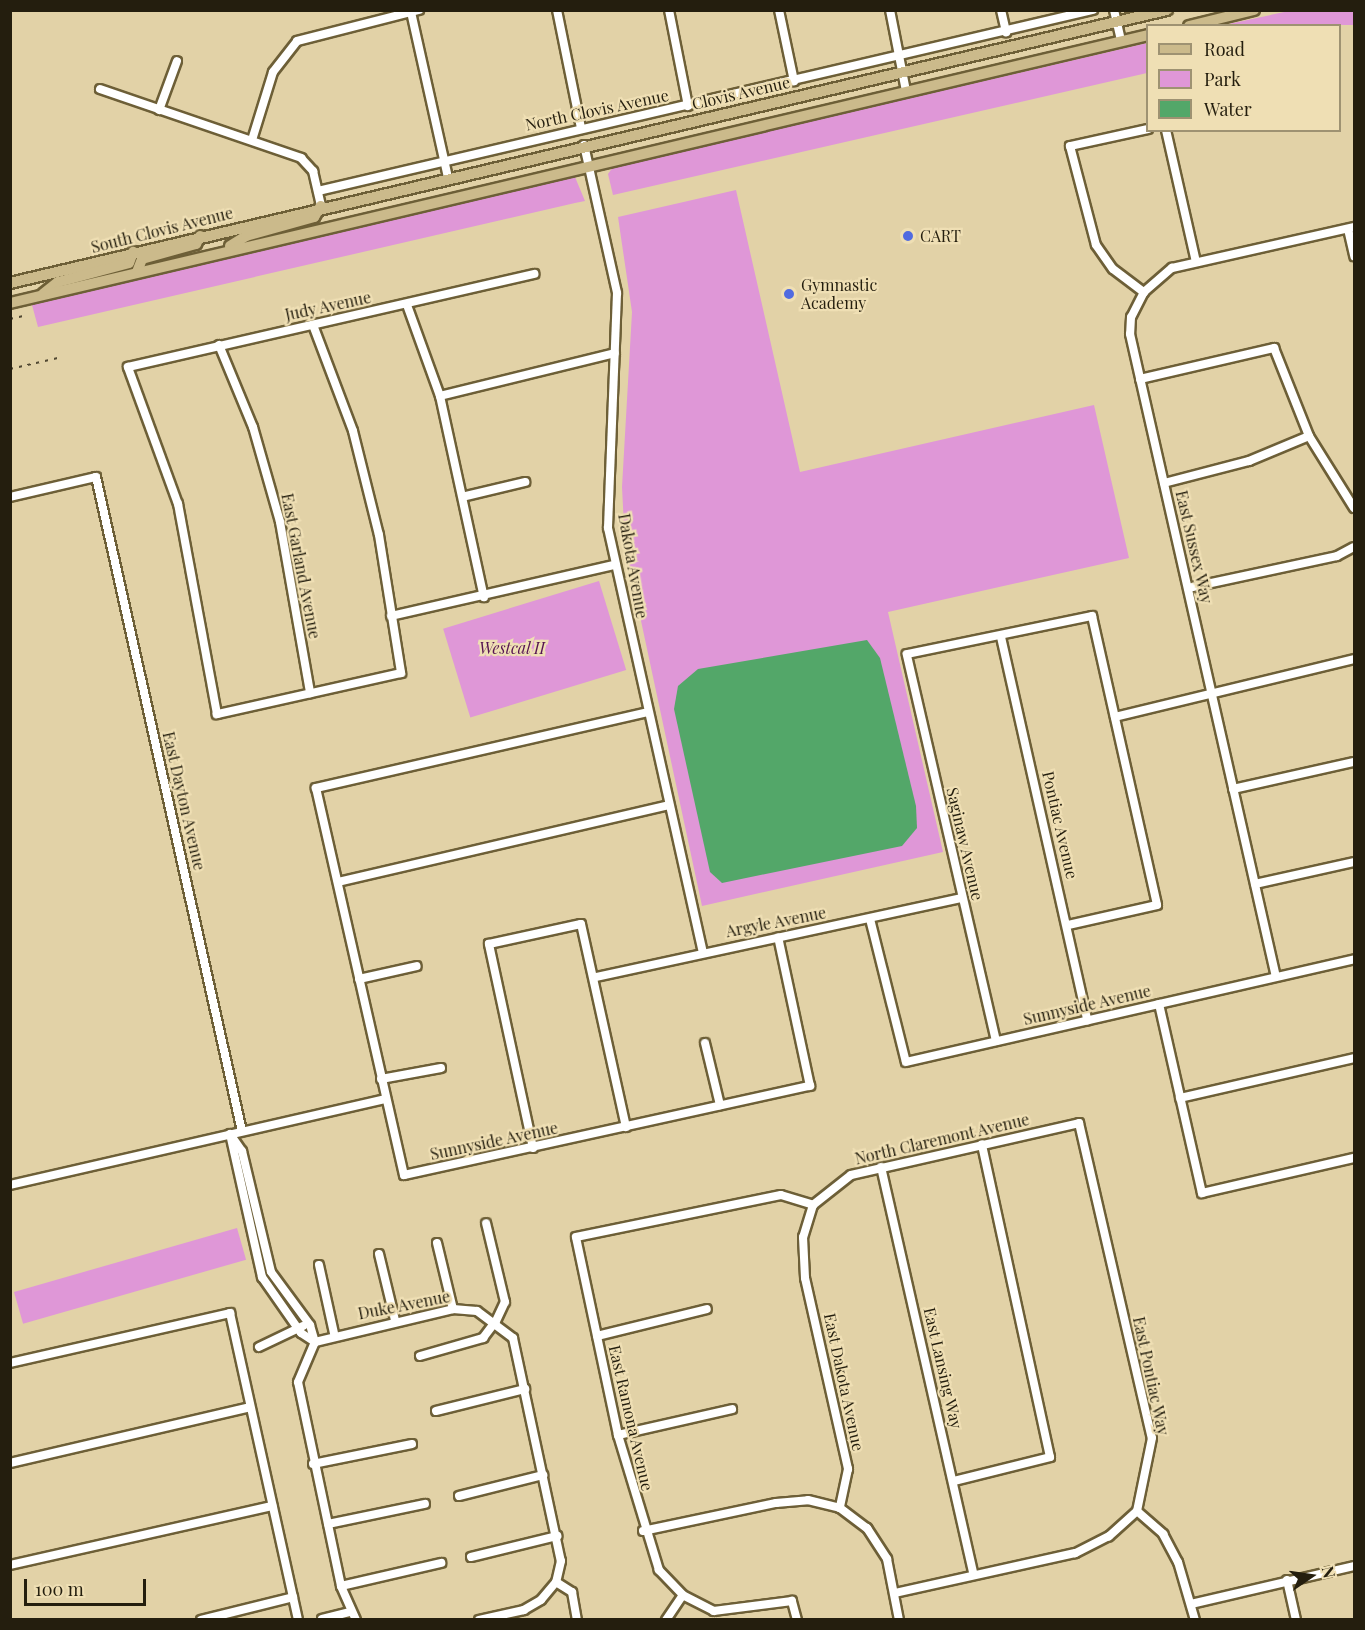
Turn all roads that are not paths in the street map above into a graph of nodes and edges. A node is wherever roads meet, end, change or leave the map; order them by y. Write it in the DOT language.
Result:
graph roads {
  1 [pos="557,10"];
  2 [pos="669,10"];
  3 [pos="779,10"];
  4 [pos="890,10"];
  5 [pos="1001,10"];
  6 [pos="1093,10"];
  7 [pos="1114,10"];
  8 [pos="1167,10"];
  9 [pos="1254,10"];
  10 [pos="415,11"];
  11 [pos="1116,22"];
  12 [pos="1197,24"];
  13 [pos="1006,32"];
  14 [pos="1146,35"];
  15 [pos="1121,41"];
  16 [pos="900,56"];
  17 [pos="177,61"];
  18 [pos="903,71"];
  19 [pos="794,81"];
  20 [pos="100,89"];
  21 [pos="906,91"];
  22 [pos="688,106"];
  23 [pos="159,110"];
  24 [pos="581,128"];
  25 [pos="1146,129"];
  26 [pos="1166,132"];
  27 [pos="252,140"];
  28 [pos="584,145"];
  29 [pos="444,162"];
  30 [pos="588,164"];
  31 [pos="448,177"];
  32 [pos="318,191"];
  33 [pos="321,206"];
  34 [pos="1351,228"];
  35 [pos="200,236"];
  36 [pos="225,250"];
  37 [pos="133,252"];
  38 [pos="1354,256"];
  39 [pos="1196,262"];
  40 [pos="136,272"];
  41 [pos="534,273"];
  42 [pos="10,283"];
  43 [pos="1144,292"];
  44 [pos="40,296"];
  45 [pos="10,303"];
  46 [pos="407,305"];
  47 [pos="314,324"];
  48 [pos="219,345"];
  49 [pos="615,353"];
  50 [pos="1140,379"];
  51 [pos="440,396"];
  52 [pos="1309,436"];
  53 [pos="525,482"];
  54 [pos="1164,483"];
  55 [pos="466,496"];
  56 [pos="10,497"];
  57 [pos="1354,508"];
  58 [pos="1354,547"];
  59 [pos="614,565"];
  60 [pos="1188,588"];
  61 [pos="483,597"];
  62 [pos="391,616"];
  63 [pos="1001,637"];
  64 [pos="1354,659"];
  65 [pos="310,693"];
  66 [pos="1212,695"];
  67 [pos="648,712"];
  68 [pos="1115,717"];
  69 [pos="1354,762"];
  70 [pos="1233,789"];
  71 [pos="669,805"];
  72 [pos="1354,862"];
  73 [pos="338,882"];
  74 [pos="1255,884"];
  75 [pos="962,898"];
  76 [pos="870,919"];
  77 [pos="1068,925"];
  78 [pos="778,937"];
  79 [pos="703,952"];
  80 [pos="1354,959"];
  81 [pos="417,966"];
  82 [pos="596,977"];
  83 [pos="1276,977"];
  84 [pos="358,979"];
  85 [pos="1159,1004"];
  86 [pos="1087,1020"];
  87 [pos="996,1041"];
  88 [pos="705,1043"];
  89 [pos="1354,1058"];
  90 [pos="441,1068"];
  91 [pos="381,1079"];
  92 [pos="1180,1098"];
  93 [pos="385,1099"];
  94 [pos="720,1105"];
  95 [pos="1079,1123"];
  96 [pos="626,1127"];
  97 [pos="242,1131"];
  98 [pos="230,1134"];
  99 [pos="982,1144"];
  100 [pos="533,1148"];
  101 [pos="1354,1158"];
  102 [pos="881,1167"];
  103 [pos="10,1185"];
  104 [pos="813,1205"];
  105 [pos="486,1223"];
  106 [pos="437,1243"];
  107 [pos="379,1254"];
  108 [pos="319,1265"];
  109 [pos="453,1309"];
  110 [pos="706,1309"];
  111 [pos="395,1320"];
  112 [pos="496,1321"];
  113 [pos="308,1322"];
  114 [pos="299,1329"];
  115 [pos="333,1333"];
  116 [pos="597,1336"];
  117 [pos="315,1342"];
  118 [pos="259,1347"];
  119 [pos="420,1356"];
  120 [pos="10,1363"];
  121 [pos="525,1389"];
  122 [pos="250,1407"];
  123 [pos="732,1409"];
  124 [pos="436,1411"];
  125 [pos="618,1435"];
  126 [pos="412,1444"];
  127 [pos="10,1463"];
  128 [pos="313,1464"];
  129 [pos="543,1475"];
  130 [pos="954,1481"];
  131 [pos="459,1496"];
  132 [pos="425,1504"];
  133 [pos="272,1506"];
  134 [pos="840,1508"];
  135 [pos="1137,1511"];
  136 [pos="328,1524"];
  137 [pos="643,1531"];
  138 [pos="558,1536"];
  139 [pos="471,1557"];
  140 [pos="441,1563"];
  141 [pos="10,1565"];
  142 [pos="1354,1566"];
  143 [pos="974,1575"];
  144 [pos="1287,1580"];
  145 [pos="556,1582"];
  146 [pos="341,1586"];
  147 [pos="894,1593"];
  148 [pos="682,1596"];
  149 [pos="293,1598"];
  150 [pos="1191,1604"];
  151 [pos="525,1615"];
  152 [pos="348,1616"];
  153 [pos="322,1619"];
  154 [pos="201,1620"];
  155 [pos="298,1620"];
  156 [pos="356,1620"];
  157 [pos="479,1620"];
  158 [pos="577,1620"];
  159 [pos="666,1620"];
  160 [pos="797,1620"];
  161 [pos="899,1620"];
  162 [pos="1195,1620"];
  163 [pos="1296,1620"];
  1 -- 24 [label="street"];
  2 -- 22 [label="street"];
  3 -- 19 [label="street"];
  4 -- 16 [label="street"];
  5 -- 13 [label="street"];
  6 -- 13 [label="street, North Clovis Avenue"];
  7 -- 11 [label="street"];
  8 -- 11 [label="main road, Clovis Avenue"];
  9 -- 12 [label="main road"];
  10 -- 27 [label="street"];
  10 -- 29 [label="street"];
  11 -- 15 [label="street"];
  11 -- 18 [label="main road, Clovis Avenue"];
  13 -- 16 [label="street, North Clovis Avenue"];
  14 -- 15 [label="main road"];
  15 -- 21 [label="main road"];
  16 -- 18 [label="street"];
  16 -- 19 [label="street, North Clovis Avenue"];
  17 -- 23 [label="street"];
  18 -- 21 [label="street"];
  18 -- 28 [label="main road, Clovis Avenue"];
  19 -- 22 [label="street, North Clovis Avenue"];
  20 -- 23 [label="street"];
  21 -- 30 [label="main road"];
  22 -- 24 [label="street, North Clovis Avenue"];
  23 -- 27 [label="street"];
  24 -- 29 [label="street, North Clovis Avenue"];
  25 -- 43 [label="street"];
  26 -- 39 [label="street"];
  27 -- 32 [label="street"];
  28 -- 30 [label="street, Dakota Avenue"];
  28 -- 31 [label="main road, Clovis Avenue"];
  29 -- 31 [label="street"];
  29 -- 32 [label="street, North Clovis Avenue"];
  30 -- 36 [label="main road"];
  30 -- 49 [label="street, Dakota Avenue"];
  31 -- 33 [label="main road, Clovis Avenue"];
  32 -- 33 [label="street"];
  33 -- 35 [label="main road, South Clovis Avenue"];
  33 -- 36 [label="main road"];
  34 -- 38 [label="street"];
  34 -- 39 [label="street"];
  35 -- 37 [label="main road, South Clovis Avenue"];
  35 -- 40 [label="main road"];
  36 -- 40 [label="main road"];
  37 -- 42 [label="main road, South Clovis Avenue"];
  37 -- 44 [label="main road"];
  39 -- 43 [label="street"];
  40 -- 44 [label="main road"];
  41 -- 46 [label="street, Judy Avenue"];
  43 -- 50 [label="street, East Sussex Way"];
  44 -- 45 [label="main road"];
  46 -- 47 [label="street, Judy Avenue"];
  46 -- 51 [label="street"];
  47 -- 48 [label="street, Judy Avenue"];
  47 -- 62 [label="street"];
  48 -- 65 [label="street, East Garland Avenue"];
  48 -- 65 [label="street, Judy Avenue"];
  49 -- 51 [label="street"];
  49 -- 59 [label="street, Dakota Avenue"];
  50 -- 52 [label="street"];
  50 -- 54 [label="street, East Sussex Way"];
  51 -- 55 [label="street"];
  52 -- 54 [label="street"];
  52 -- 57 [label="street"];
  53 -- 55 [label="street"];
  54 -- 60 [label="street, East Sussex Way"];
  55 -- 61 [label="street"];
  56 -- 97 [label="street, East Dayton Avenue"];
  58 -- 60 [label="street"];
  59 -- 61 [label="street"];
  59 -- 67 [label="street, Dakota Avenue"];
  60 -- 66 [label="street, East Sussex Way"];
  61 -- 62 [label="street"];
  62 -- 65 [label="street"];
  63 -- 68 [label="street"];
  63 -- 75 [label="street, Saginaw Avenue"];
  63 -- 77 [label="street, Pontiac Avenue"];
  64 -- 66 [label="street"];
  66 -- 68 [label="street"];
  66 -- 70 [label="street, East Sussex Way"];
  67 -- 71 [label="street, Dakota Avenue"];
  67 -- 73 [label="street"];
  68 -- 77 [label="street"];
  69 -- 70 [label="street"];
  70 -- 74 [label="street, East Sussex Way"];
  71 -- 73 [label="street"];
  71 -- 79 [label="street, Dakota Avenue"];
  72 -- 74 [label="street"];
  73 -- 84 [label="street"];
  74 -- 83 [label="street, East Sussex Way"];
  75 -- 76 [label="street, Argyle Avenue"];
  75 -- 87 [label="street, Saginaw Avenue"];
  76 -- 78 [label="street, Argyle Avenue"];
  76 -- 87 [label="street, Sunnyside Avenue"];
  77 -- 86 [label="street, Pontiac Avenue"];
  78 -- 79 [label="street, Argyle Avenue"];
  78 -- 94 [label="street, Sunnyside Avenue"];
  79 -- 82 [label="street, Argyle Avenue"];
  80 -- 83 [label="street, Sunnyside Avenue"];
  81 -- 84 [label="street"];
  82 -- 96 [label="street"];
  82 -- 100 [label="street"];
  83 -- 85 [label="street, Sunnyside Avenue"];
  84 -- 91 [label="street"];
  85 -- 86 [label="street, Sunnyside Avenue"];
  85 -- 92 [label="street"];
  86 -- 87 [label="street, Sunnyside Avenue"];
  88 -- 94 [label="street"];
  89 -- 92 [label="street"];
  90 -- 91 [label="street"];
  91 -- 93 [label="street"];
  92 -- 101 [label="street"];
  93 -- 97 [label="street"];
  93 -- 100 [label="street, Sunnyside Avenue"];
  94 -- 96 [label="street, Sunnyside Avenue"];
  95 -- 99 [label="street, North Claremont Avenue"];
  95 -- 135 [label="street, East Pontiac Way"];
  96 -- 100 [label="street, Sunnyside Avenue"];
  97 -- 98 [label="street"];
  98 -- 103 [label="street"];
  98 -- 113 [label="street"];
  98 -- 114 [label="street"];
  99 -- 102 [label="street, North Claremont Avenue"];
  99 -- 130 [label="street"];
  102 -- 104 [label="street, North Claremont Avenue"];
  102 -- 130 [label="street, East Lansing Way"];
  104 -- 116 [label="street, East Ramona Avenue"];
  104 -- 134 [label="street, East Dakota Avenue"];
  105 -- 112 [label="street"];
  106 -- 109 [label="street"];
  107 -- 111 [label="street"];
  108 -- 115 [label="street"];
  109 -- 111 [label="street, Duke Avenue"];
  109 -- 112 [label="street, Duke Avenue"];
  110 -- 116 [label="street"];
  111 -- 115 [label="street, Duke Avenue"];
  112 -- 119 [label="street"];
  112 -- 121 [label="street"];
  113 -- 114 [label="street"];
  113 -- 117 [label="street"];
  114 -- 117 [label="street"];
  114 -- 118 [label="street"];
  115 -- 117 [label="street, Duke Avenue"];
  116 -- 125 [label="street, East Ramona Avenue"];
  117 -- 128 [label="street"];
  120 -- 122 [label="street"];
  121 -- 124 [label="street"];
  121 -- 129 [label="street"];
  122 -- 127 [label="street"];
  122 -- 133 [label="street"];
  123 -- 125 [label="street"];
  125 -- 137 [label="street, East Ramona Avenue"];
  126 -- 128 [label="street"];
  128 -- 136 [label="street"];
  129 -- 131 [label="street"];
  129 -- 138 [label="street"];
  130 -- 143 [label="street, East Lansing Way"];
  132 -- 136 [label="street"];
  133 -- 141 [label="street"];
  133 -- 149 [label="street"];
  134 -- 137 [label="street"];
  134 -- 147 [label="street"];
  135 -- 143 [label="street"];
  135 -- 150 [label="street"];
  136 -- 146 [label="street"];
  137 -- 148 [label="street, East Ramona Avenue"];
  138 -- 139 [label="street"];
  138 -- 145 [label="street"];
  140 -- 146 [label="street"];
  142 -- 144 [label="street"];
  143 -- 147 [label="street"];
  144 -- 150 [label="street"];
  144 -- 163 [label="street"];
  145 -- 151 [label="street"];
  145 -- 158 [label="street"];
  146 -- 152 [label="street"];
  147 -- 161 [label="street"];
  148 -- 159 [label="street"];
  148 -- 160 [label="street, East Ramona Avenue"];
  149 -- 154 [label="street"];
  149 -- 155 [label="street"];
  150 -- 162 [label="street"];
  151 -- 157 [label="street"];
  152 -- 153 [label="street"];
  152 -- 156 [label="street"];
}
